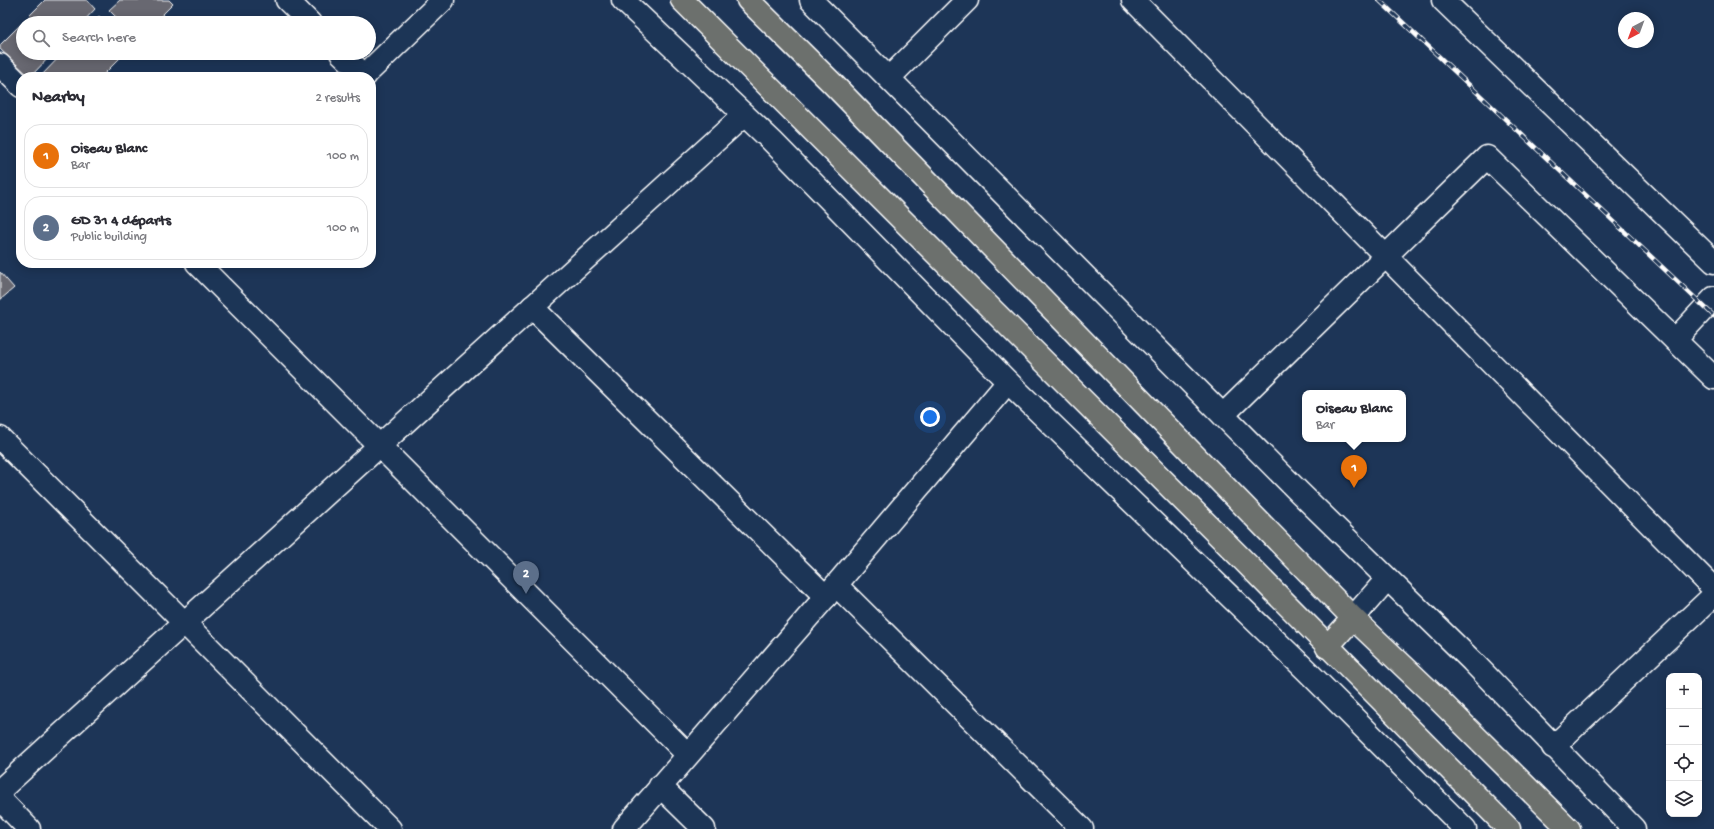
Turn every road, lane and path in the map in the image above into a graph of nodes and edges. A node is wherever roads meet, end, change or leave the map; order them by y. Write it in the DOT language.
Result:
graph roads {
  1 [pos="287,0"];
  2 [pos="443,0"];
  3 [pos="623,0"];
  4 [pos="682,0"];
  5 [pos="748,0"];
  6 [pos="811,0"];
  7 [pos="967,0"];
  8 [pos="1133,0"];
  9 [pos="1443,0"];
  10 [pos="303,16"];
  11 [pos="348,60"];
  12 [pos="0,65"];
  13 [pos="360,72"];
  14 [pos="368,72"];
  15 [pos="889,78"];
  16 [pos="16,81"];
  17 [pos="744,115"];
  18 [pos="1385,256"];
  19 [pos="1714,262"];
  20 [pos="202,268"];
  21 [pos="1714,298"];
  22 [pos="532,307"];
  23 [pos="1675,340"];
  24 [pos="1714,378"];
  25 [pos="1008,382"];
  26 [pos="1223,415"];
  27 [pos="0,438"];
  28 [pos="379,446"];
  29 [pos="1387,579"];
  30 [pos="1714,589"];
  31 [pos="831,591"];
  32 [pos="1714,595"];
  33 [pos="1353,618"];
  34 [pos="185,623"];
  35 [pos="1327,647"];
  36 [pos="1306,670"];
  37 [pos="1553,747"];
  38 [pos="688,754"];
  39 [pos="660,786"];
  40 [pos="0,790"];
  41 [pos="0,799"];
  42 [pos="29,829"];
  43 [pos="390,829"];
  44 [pos="624,829"];
  45 [pos="704,829"];
  46 [pos="1082,829"];
  47 [pos="1465,829"];
  48 [pos="1509,829"];
  49 [pos="1569,829"];
  50 [pos="1634,829"];
  1 -- 10 [label="street"];
  2 -- 14 [label="street"];
  3 -- 17 [label="street"];
  4 -- 35 [label="highway"];
  5 -- 33 [label="highway"];
  6 -- 15 [label="street"];
  7 -- 15 [label="street"];
  8 -- 18 [label="street"];
  9 -- 19 [label="street"];
  11 -- 13 [label="street"];
  12 -- 16 [label="street"];
  15 -- 26 [label="street"];
  17 -- 22 [label="street"];
  17 -- 25 [label="street"];
  18 -- 23 [label="street"];
  18 -- 26 [label="street"];
  18 -- 30 [label="street"];
  20 -- 28 [label="street"];
  21 -- 23 [label="street"];
  22 -- 28 [label="street"];
  22 -- 31 [label="street"];
  23 -- 24 [label="street"];
  25 -- 31 [label="street"];
  25 -- 36 [label="street"];
  26 -- 29 [label="street"];
  27 -- 34 [label="street"];
  28 -- 34 [label="street"];
  28 -- 38 [label="street"];
  29 -- 33 [label="street"];
  29 -- 37 [label="street"];
  31 -- 38 [label="street"];
  31 -- 46 [label="street"];
  32 -- 37 [label="street"];
  33 -- 35 [label="highway"];
  33 -- 49 [label="highway"];
  34 -- 40 [label="street"];
  34 -- 43 [label="street"];
  35 -- 36 [label="street"];
  35 -- 48 [label="highway"];
  36 -- 47 [label="street"];
  37 -- 50 [label="street"];
  38 -- 39 [label="street"];
  39 -- 44 [label="street"];
  39 -- 45 [label="street"];
  41 -- 42 [label="street"];
}
